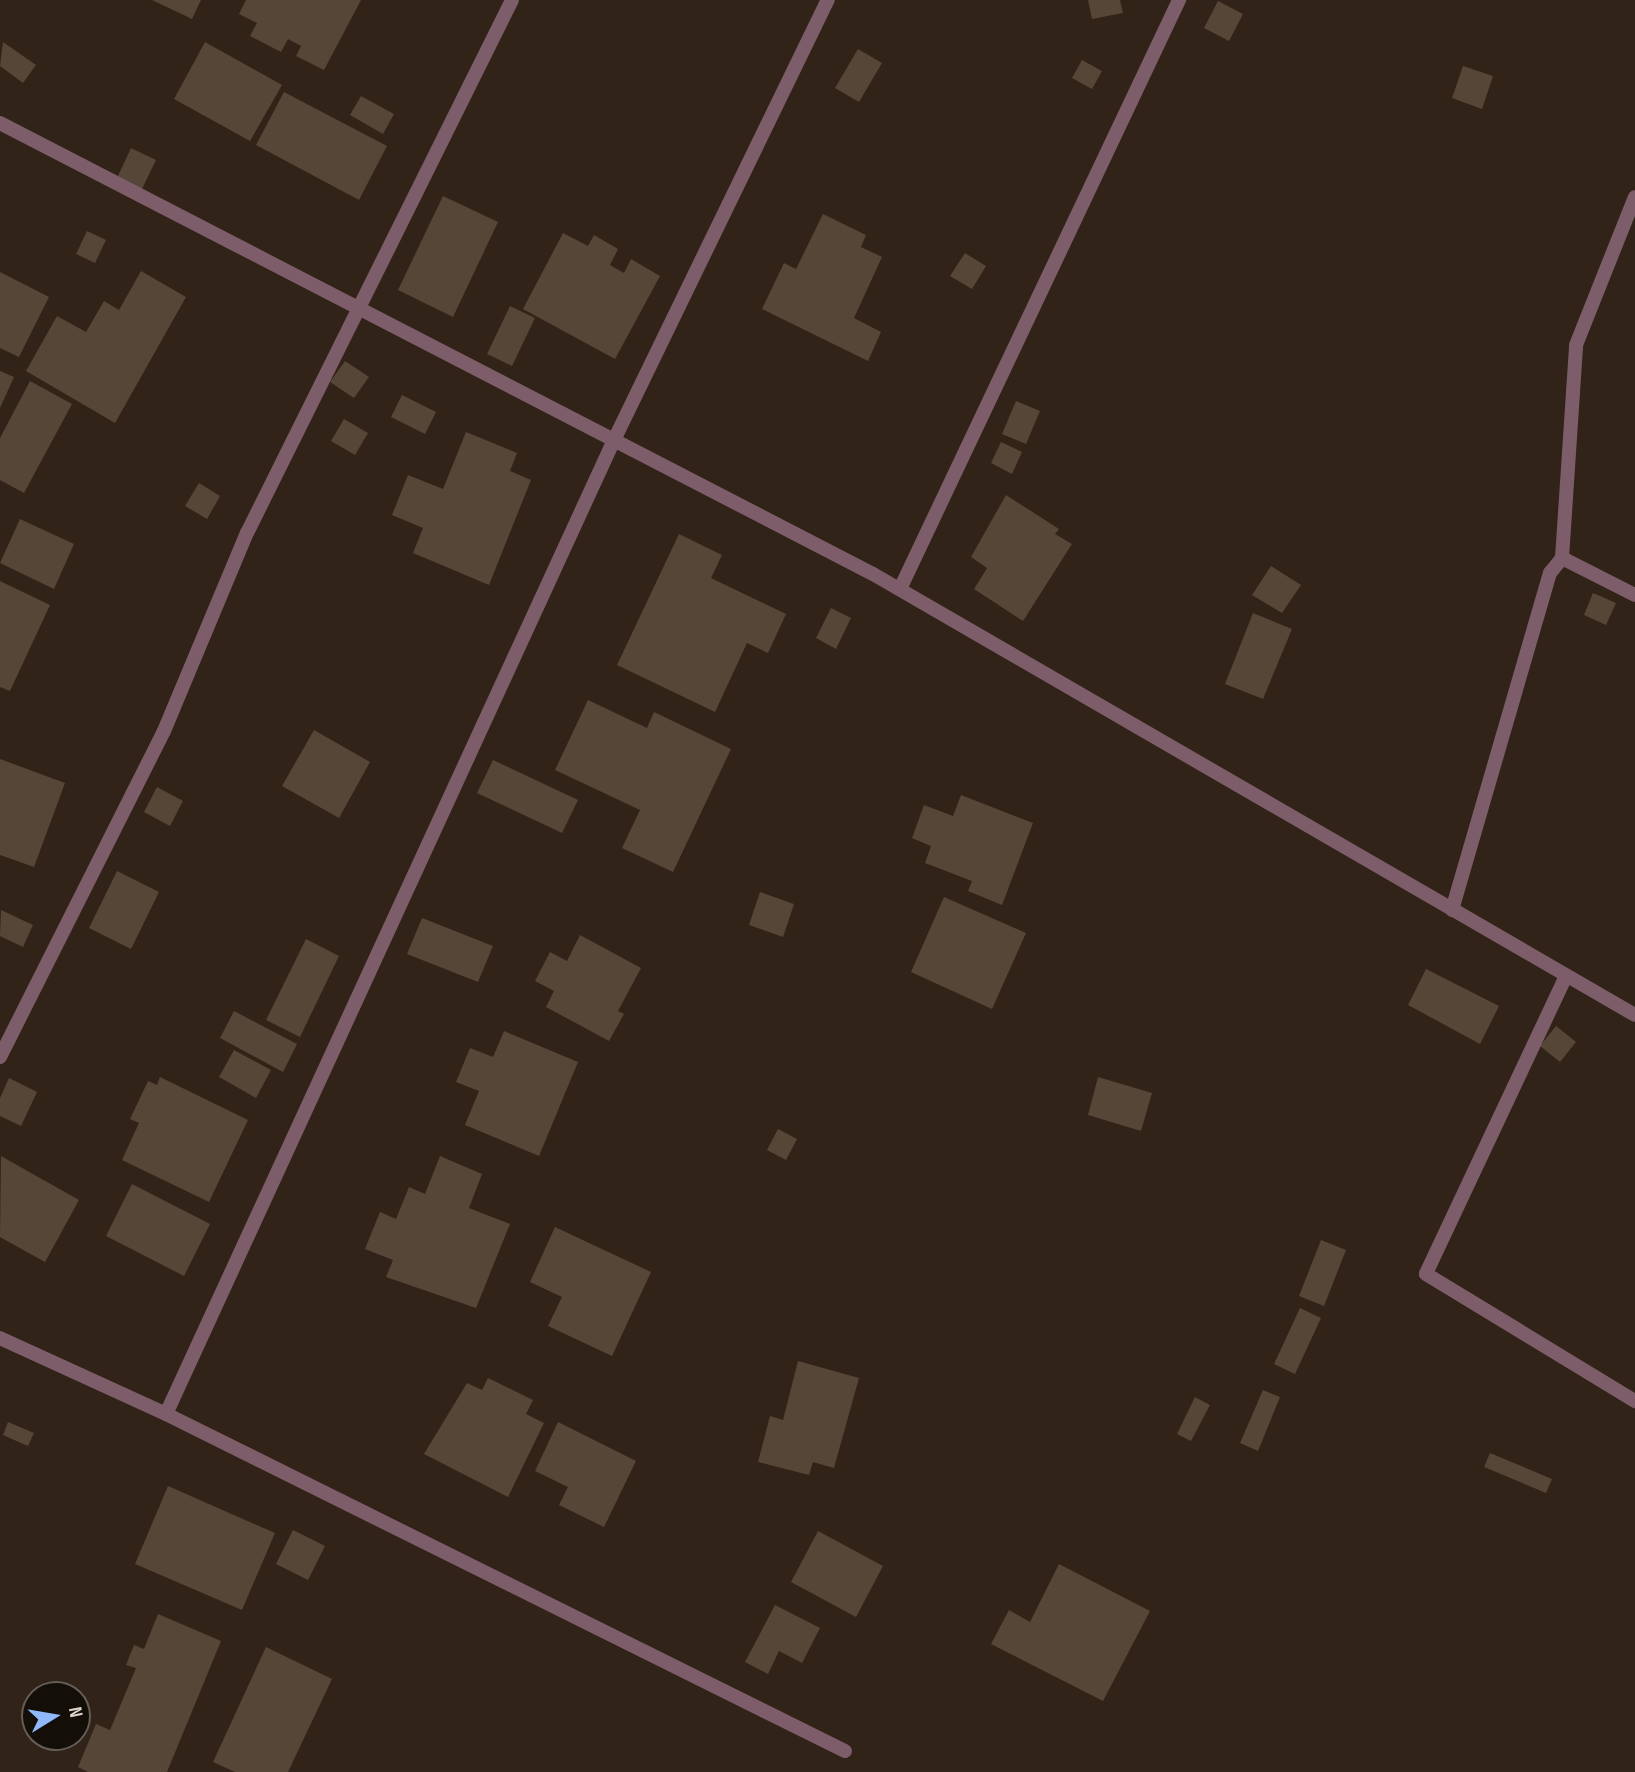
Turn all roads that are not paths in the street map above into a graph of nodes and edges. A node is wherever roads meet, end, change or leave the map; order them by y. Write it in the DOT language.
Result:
graph roads {
  1 [pos="512,0"];
  2 [pos="828,0"];
  3 [pos="1179,0"];
  4 [pos="0,123"];
  5 [pos="1635,197"];
  6 [pos="356,310"];
  7 [pos="615,438"];
  8 [pos="1562,558"];
  9 [pos="900,589"];
  10 [pos="1635,595"];
  11 [pos="1452,910"];
  12 [pos="1566,976"];
  13 [pos="1635,1015"];
  14 [pos="0,1056"];
  15 [pos="0,1338"];
  16 [pos="1635,1401"];
  17 [pos="166,1414"];
  18 [pos="845,1751"];
  1 -- 6 [label="street"];
  2 -- 7 [label="street"];
  3 -- 9 [label="street"];
  4 -- 6 [label="street"];
  5 -- 8 [label="street"];
  6 -- 7 [label="street"];
  6 -- 14 [label="street"];
  7 -- 9 [label="street"];
  7 -- 17 [label="street"];
  8 -- 10 [label="street"];
  8 -- 11 [label="street"];
  9 -- 11 [label="street"];
  11 -- 12 [label="street"];
  12 -- 13 [label="street"];
  12 -- 16 [label="street"];
  15 -- 17 [label="street"];
  17 -- 18 [label="street"];
}
